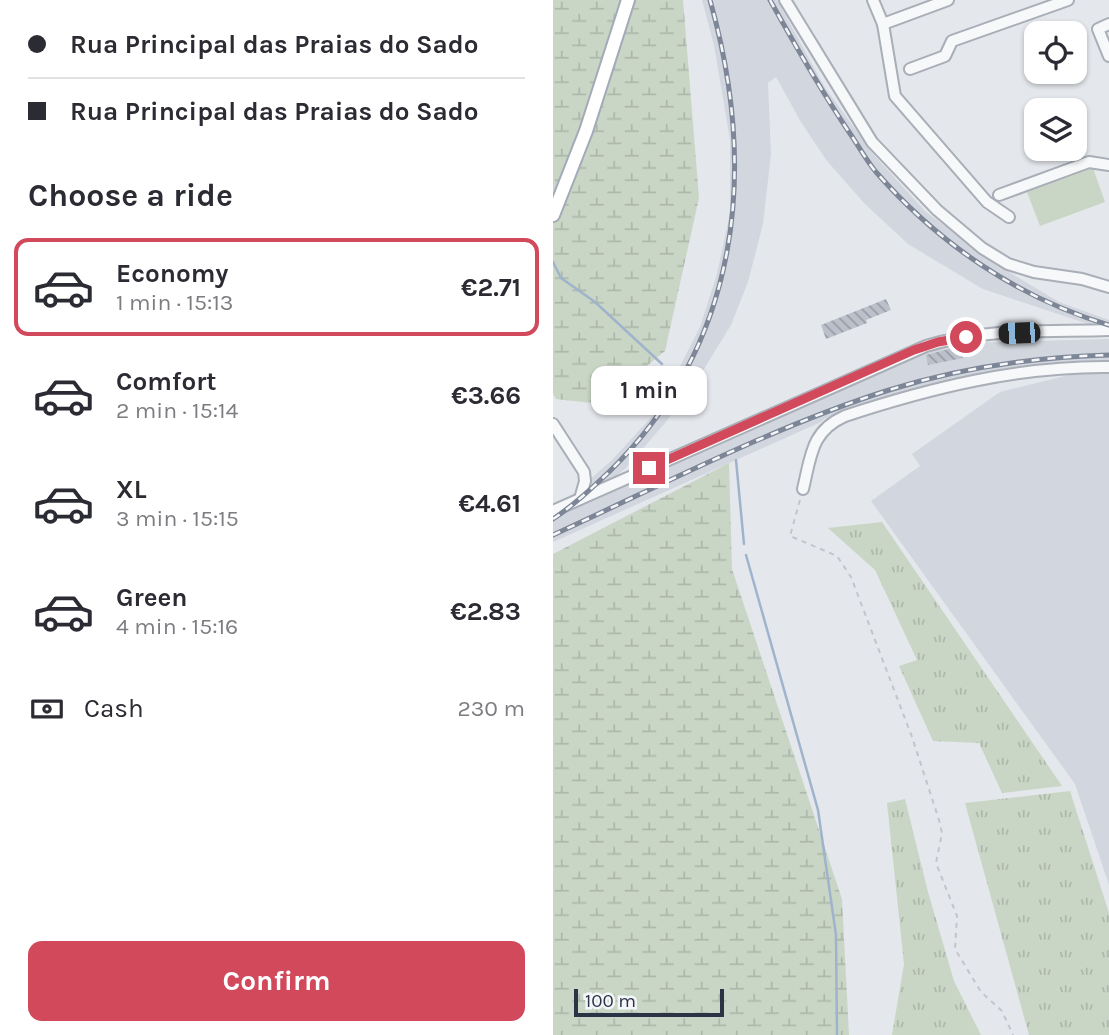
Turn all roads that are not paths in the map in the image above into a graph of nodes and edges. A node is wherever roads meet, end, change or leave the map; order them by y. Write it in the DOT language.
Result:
graph roads {
  1 [pos="628,0"];
  2 [pos="785,0"];
  3 [pos="873,0"];
  4 [pos="948,0"];
  5 [pos="1068,0"];
  6 [pos="883,24"];
  7 [pos="1109,24"];
  8 [pos="1109,56"];
  9 [pos="910,69"];
  10 [pos="1109,165"];
  11 [pos="999,195"];
  12 [pos="553,215"];
  13 [pos="1009,216"];
  14 [pos="1109,287"];
  15 [pos="1109,330"];
  16 [pos="1109,367"];
  17 [pos="553,424"];
  18 [pos="803,489"];
  19 [pos="580,499"];
  20 [pos="553,511"];
  1 -- 12 [label="main road"];
  2 -- 14 [label="street"];
  3 -- 6 [label="street"];
  4 -- 6 [label="street"];
  5 -- 9 [label="street"];
  6 -- 13 [label="street"];
  7 -- 8 [label="street"];
  10 -- 11 [label="street"];
  15 -- 19 [label="street"];
  16 -- 18 [label="street"];
  17 -- 19 [label="street"];
  19 -- 20 [label="street"];
}
